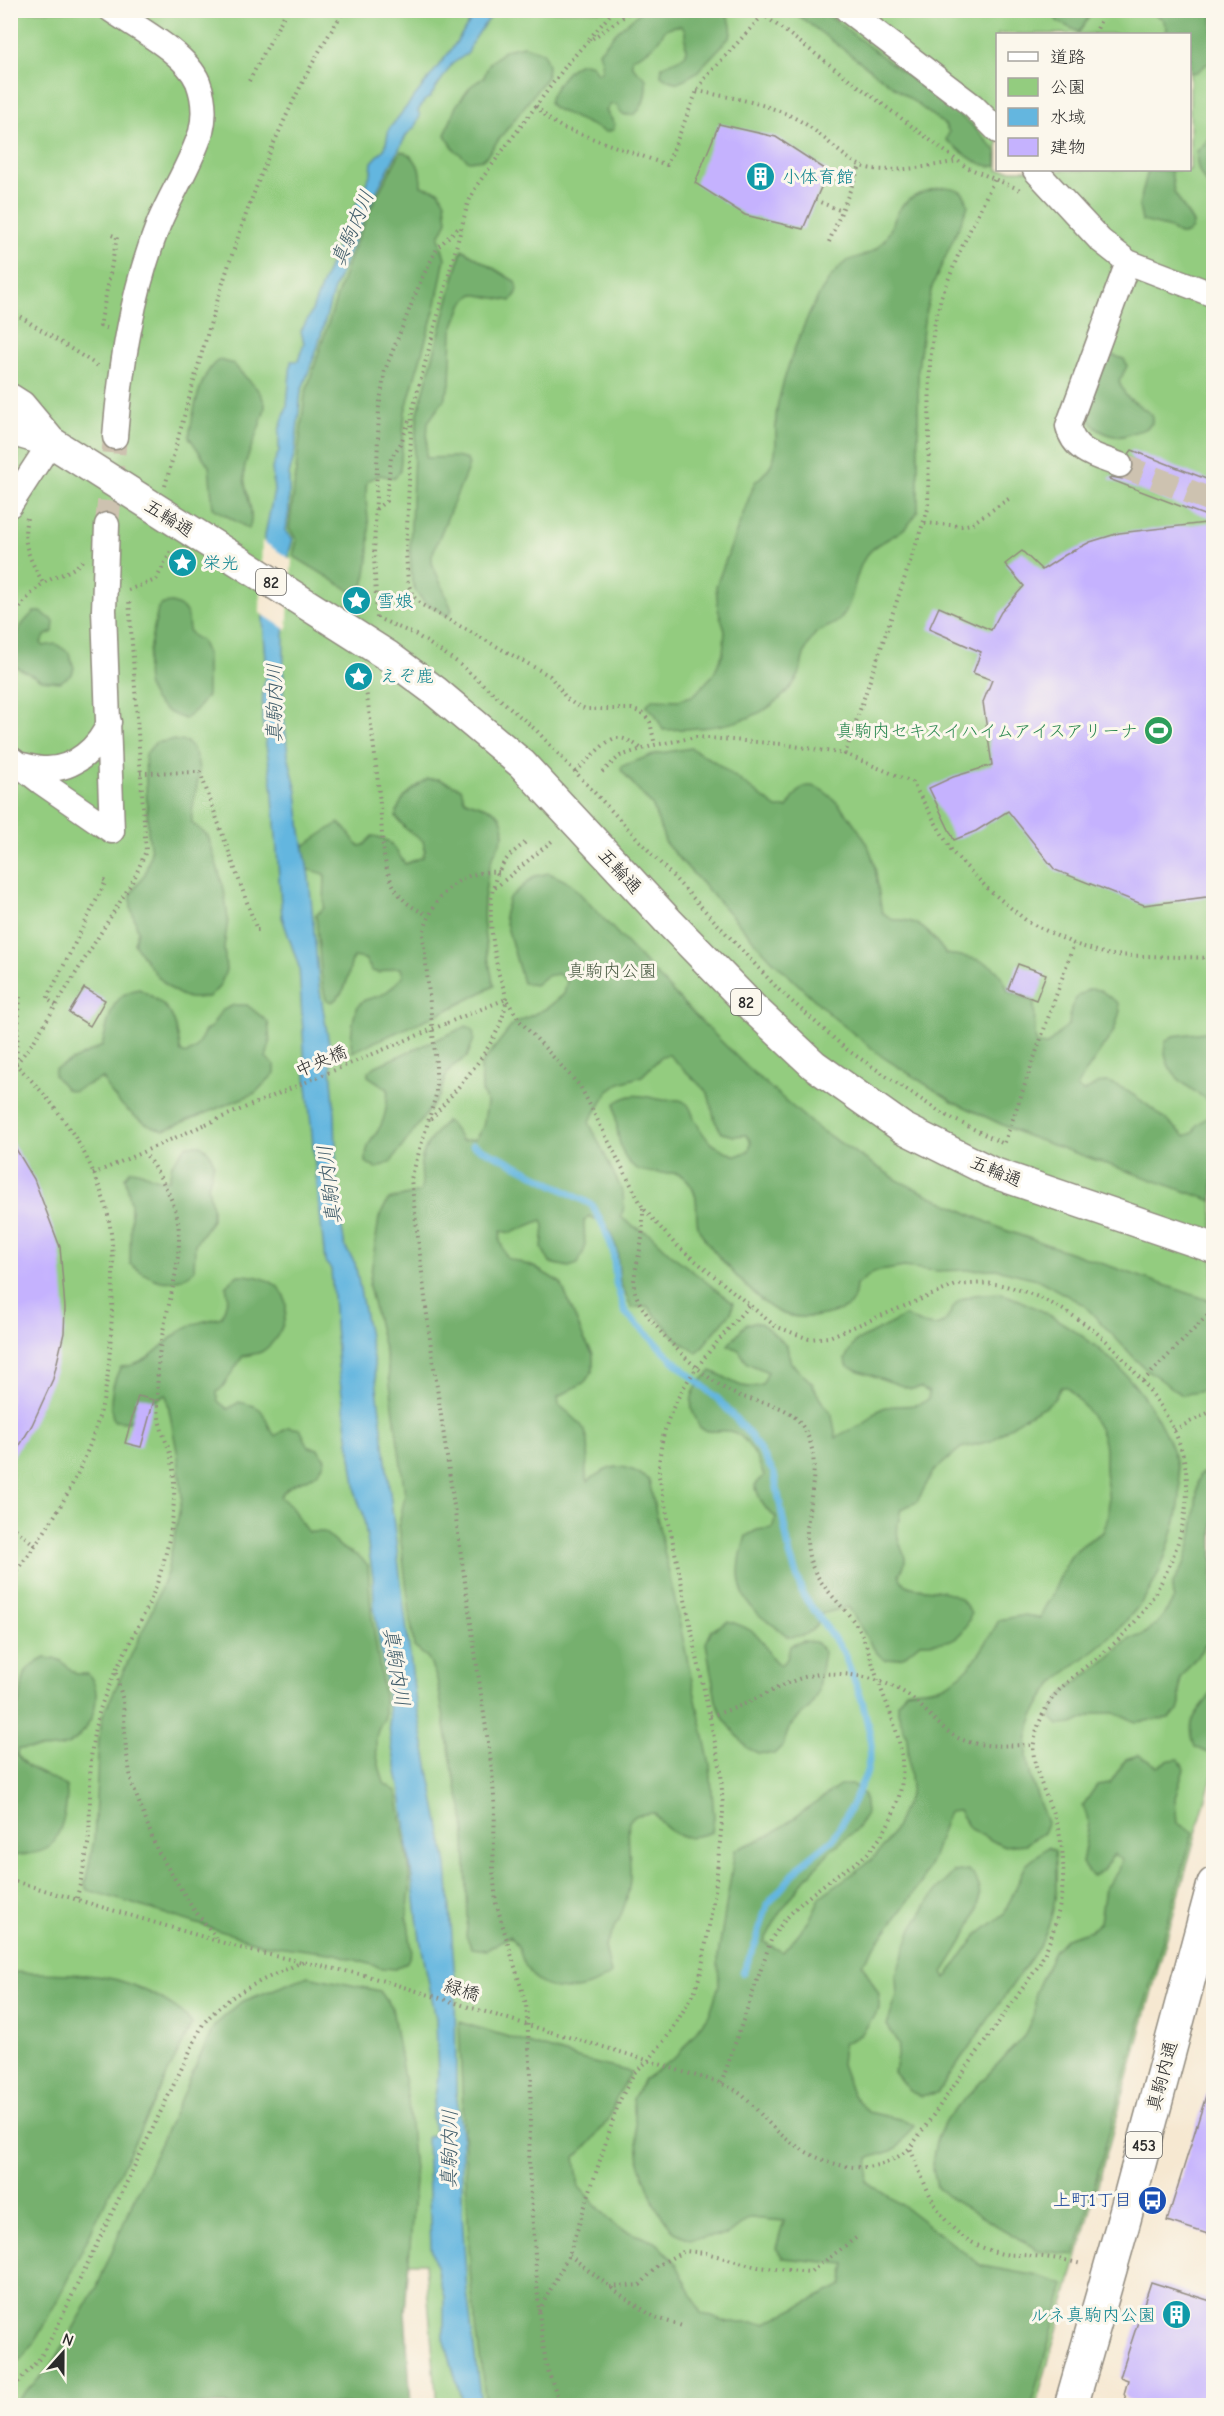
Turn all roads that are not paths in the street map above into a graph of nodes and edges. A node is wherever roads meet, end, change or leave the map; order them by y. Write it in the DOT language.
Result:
graph roads {
  1 [pos="111,10"];
  2 [pos="848,10"];
  3 [pos="996,129"];
  4 [pos="1036,171"];
  5 [pos="1128,262"];
  6 [pos="1214,294"];
  7 [pos="10,399"];
  8 [pos="10,429"];
  9 [pos="115,437"];
  10 [pos="51,442"];
  11 [pos="1120,465"];
  12 [pos="19,512"];
  13 [pos="107,525"];
  14 [pos="110,722"];
  15 [pos="16,761"];
  16 [pos="1214,1248"];
  17 [pos="1214,1884"];
  18 [pos="1071,2406"];
  1 -- 9 [label="lane"];
  2 -- 3 [label="lane"];
  4 -- 5 [label="lane"];
  5 -- 6 [label="lane"];
  5 -- 11 [label="lane"];
  7 -- 10 [label="main road, 五輪通 / 82"];
  8 -- 10 [label="main road, 五輪通 / 82"];
  10 -- 12 [label="lane"];
  10 -- 16 [label="main road, 五輪通 / 82"];
  13 -- 14 [label="lane"];
  14 -- 15 [label="lane"];
  14 -- 15 [label="lane"];
  17 -- 18 [label="highway, 真駒内通 / 453"];
}
